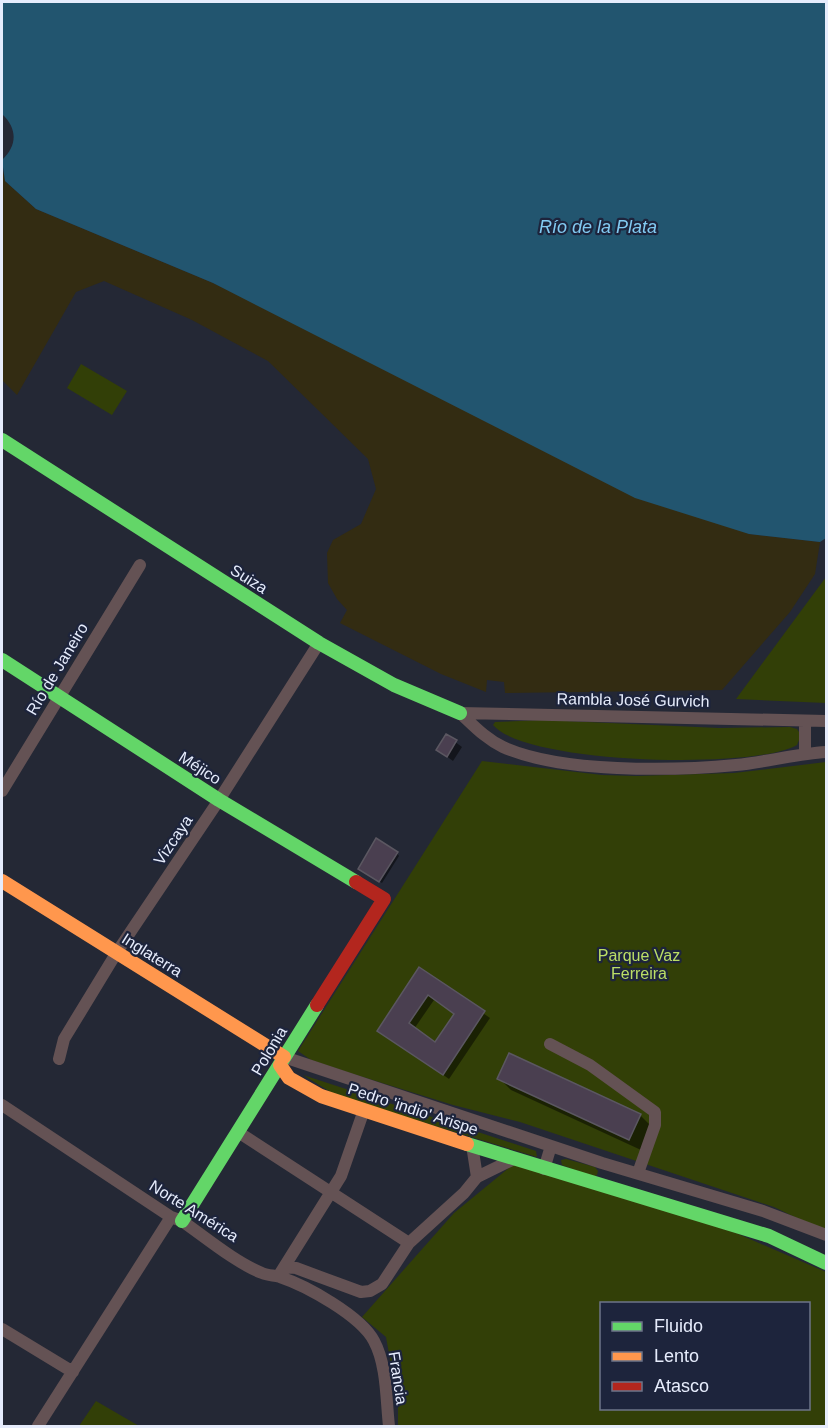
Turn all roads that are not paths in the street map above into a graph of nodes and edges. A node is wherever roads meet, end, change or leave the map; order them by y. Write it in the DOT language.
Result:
graph roads {
  1 [pos="2,440"];
  2 [pos="140,565"];
  3 [pos="319,643"];
  4 [pos="2,660"];
  5 [pos="60,696"];
  6 [pos="460,713"];
  7 [pos="805,721"];
  8 [pos="826,721"];
  9 [pos="826,752"];
  10 [pos="804,753"];
  11 [pos="2,790"];
  12 [pos="219,800"];
  13 [pos="2,881"];
  14 [pos="384,899"];
  15 [pos="117,952"];
  16 [pos="550,1044"];
  17 [pos="59,1059"];
  18 [pos="282,1061"];
  19 [pos="2,1105"];
  20 [pos="364,1110"];
  21 [pos="238,1132"];
  22 [pos="472,1146"];
  23 [pos="550,1146"];
  24 [pos="514,1159"];
  25 [pos="602,1163"];
  26 [pos="544,1169"];
  27 [pos="638,1173"];
  28 [pos="477,1177"];
  29 [pos="596,1185"];
  30 [pos="332,1193"];
  31 [pos="176,1219"];
  32 [pos="826,1235"];
  33 [pos="409,1243"];
  34 [pos="826,1263"];
  35 [pos="281,1272"];
  36 [pos="2,1329"];
  37 [pos="371,1336"];
  38 [pos="72,1372"];
  39 [pos="38,1426"];
  40 [pos="388,1426"];
  1 -- 3 [label="street, Suiza"];
  2 -- 5 [label="street, Río de Janeiro"];
  3 -- 6 [label="street, Suiza"];
  3 -- 12 [label="street, Vizcaya"];
  4 -- 5 [label="street, Méjico"];
  5 -- 11 [label="street, Río de Janeiro"];
  5 -- 12 [label="street, Méjico"];
  6 -- 7 [label="street, Rambla José Gurvich"];
  6 -- 10 [label="street, Suiza"];
  7 -- 8 [label="street, Rambla José Gurvich"];
  7 -- 10 [label="street"];
  9 -- 10 [label="street"];
  12 -- 14 [label="street, Méjico"];
  12 -- 15 [label="street, Vizcaya"];
  13 -- 15 [label="street, Inglaterra"];
  14 -- 18 [label="street, Polonia"];
  15 -- 17 [label="street, Vizcaya"];
  15 -- 18 [label="street, Inglaterra"];
  16 -- 27 [label="street"];
  18 -- 20 [label="street, Pedro 'indio' Arispe"];
  18 -- 21 [label="street, Polonia"];
  18 -- 23 [label="street, Pedro 'indio' Arispe"];
  19 -- 31 [label="street, Norte América"];
  20 -- 22 [label="street, Pedro 'indio' Arispe"];
  20 -- 30 [label="street"];
  21 -- 30 [label="street"];
  21 -- 31 [label="street, Polonia"];
  22 -- 24 [label="street, Pedro 'indio' Arispe"];
  22 -- 28 [label="street"];
  23 -- 25 [label="street, Pedro 'indio' Arispe"];
  23 -- 26 [label="street"];
  24 -- 26 [label="street, Pedro 'indio' Arispe"];
  24 -- 28 [label="street"];
  25 -- 27 [label="street, Pedro 'indio' Arispe"];
  25 -- 29 [label="street"];
  26 -- 29 [label="street, Pedro 'indio' Arispe"];
  27 -- 32 [label="street, Pedro 'indio' Arispe"];
  28 -- 33 [label="street"];
  29 -- 34 [label="street, Pedro 'indio' Arispe"];
  30 -- 33 [label="street"];
  30 -- 35 [label="street"];
  31 -- 35 [label="street, Norte América"];
  31 -- 38 [label="street, Polonia"];
  33 -- 35 [label="street"];
  35 -- 37 [label="street, Norte América"];
  36 -- 38 [label="street"];
  37 -- 40 [label="street, Francia"];
  38 -- 39 [label="street, Polonia"];
}
